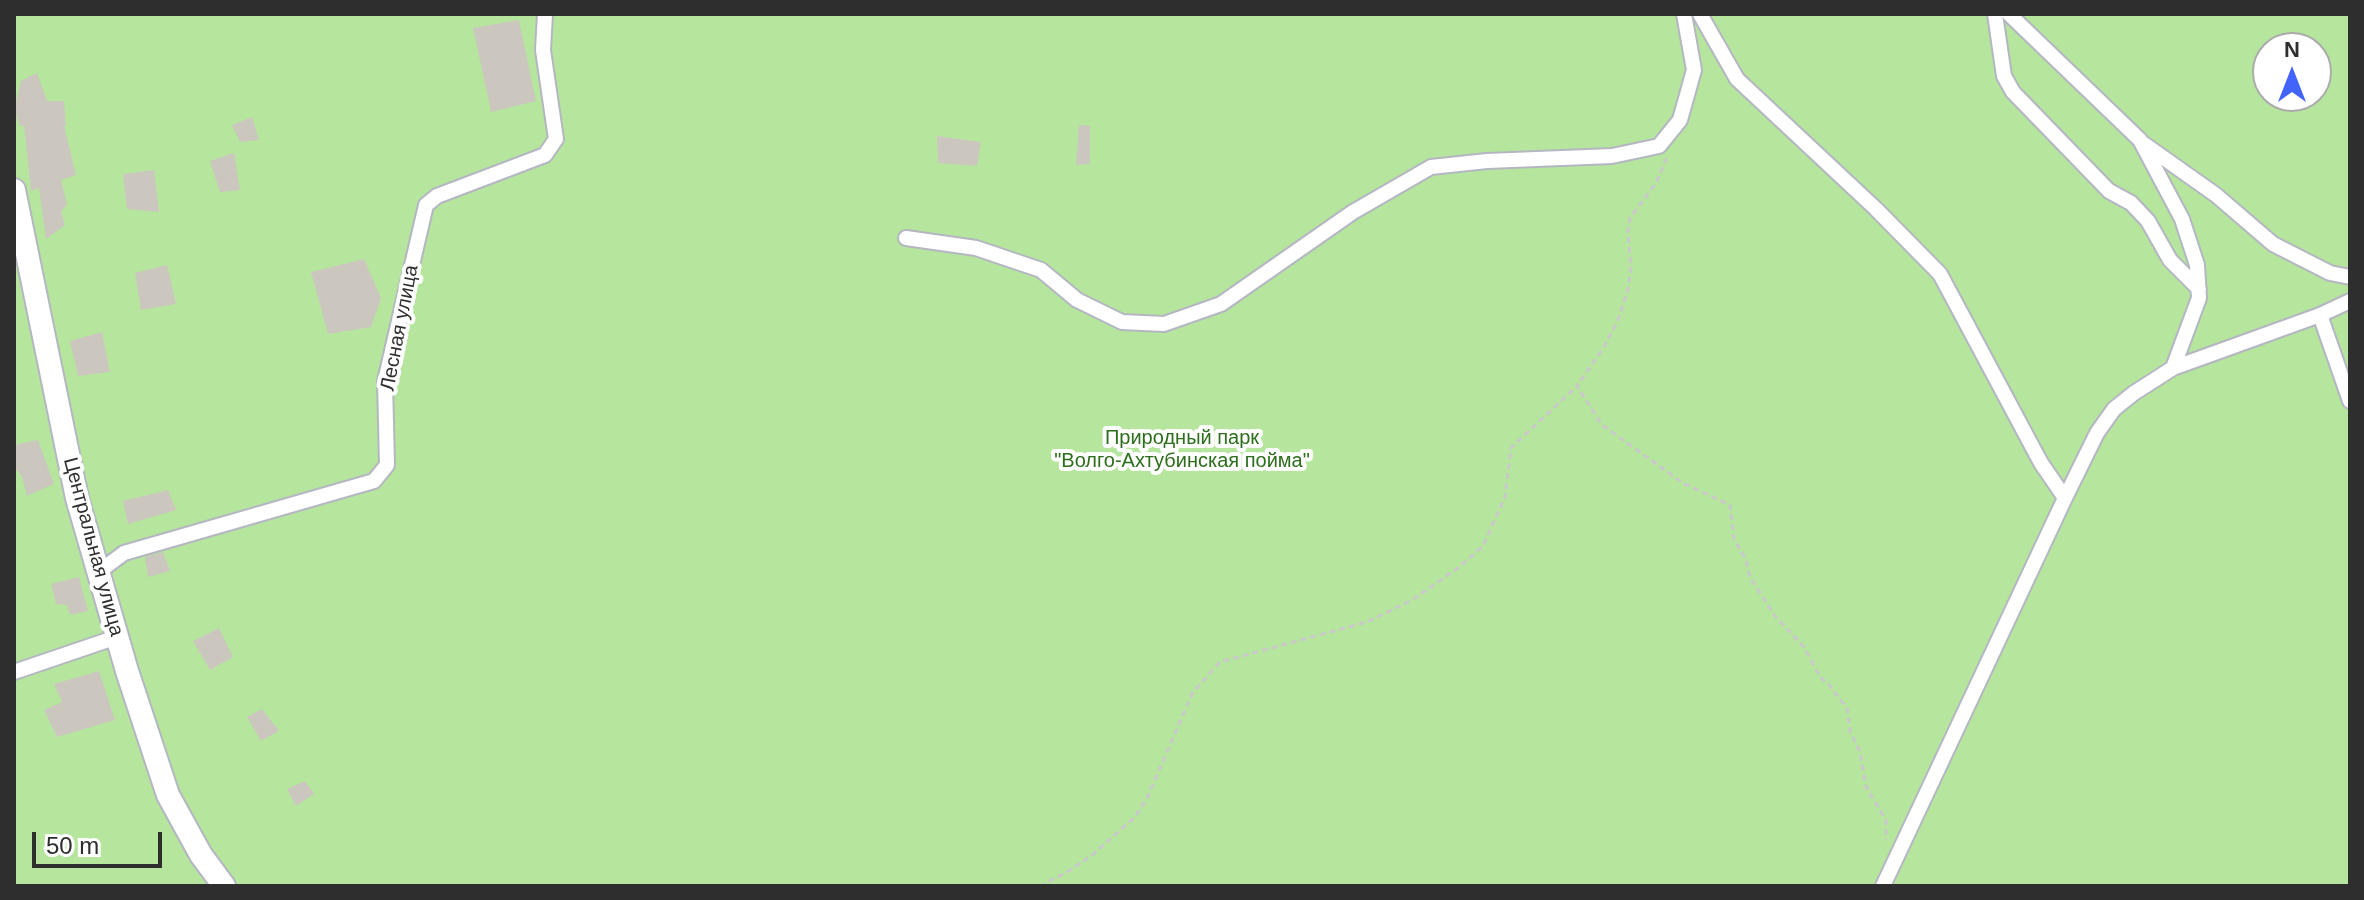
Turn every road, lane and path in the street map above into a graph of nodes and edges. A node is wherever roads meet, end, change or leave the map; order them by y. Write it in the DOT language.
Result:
graph roads {
  1 [pos="545,14"];
  2 [pos="1684,14"];
  3 [pos="1700,14"];
  4 [pos="1995,14"];
  5 [pos="2009,14"];
  6 [pos="1671,131"];
  7 [pos="2140,140"];
  8 [pos="14,190"];
  9 [pos="906,238"];
  10 [pos="2350,277"];
  11 [pos="2199,289"];
  12 [pos="2350,301"];
  13 [pos="2320,315"];
  14 [pos="2173,368"];
  15 [pos="1577,386"];
  16 [pos="2350,401"];
  17 [pos="2065,498"];
  18 [pos="100,571"];
  19 [pos="117,637"];
  20 [pos="14,672"];
  21 [pos="1892,867"];
  22 [pos="224,886"];
  23 [pos="1040,886"];
  24 [pos="1883,886"];
  1 -- 18 [label="street, Лесная улица"];
  2 -- 6 [label="street"];
  3 -- 17 [label="street"];
  4 -- 11 [label="street"];
  5 -- 7 [label="street"];
  6 -- 9 [label="street"];
  6 -- 15 [label="path"];
  7 -- 10 [label="street"];
  7 -- 11 [label="street"];
  8 -- 18 [label="street, Центральная улица"];
  11 -- 14 [label="street"];
  12 -- 13 [label="street"];
  13 -- 14 [label="street"];
  13 -- 16 [label="street"];
  14 -- 17 [label="street"];
  15 -- 21 [label="path"];
  15 -- 23 [label="path"];
  17 -- 21 [label="street"];
  18 -- 19 [label="street, Центральная улица"];
  19 -- 20 [label="street"];
  19 -- 22 [label="street, Центральная улица"];
  21 -- 24 [label="street"];
}
